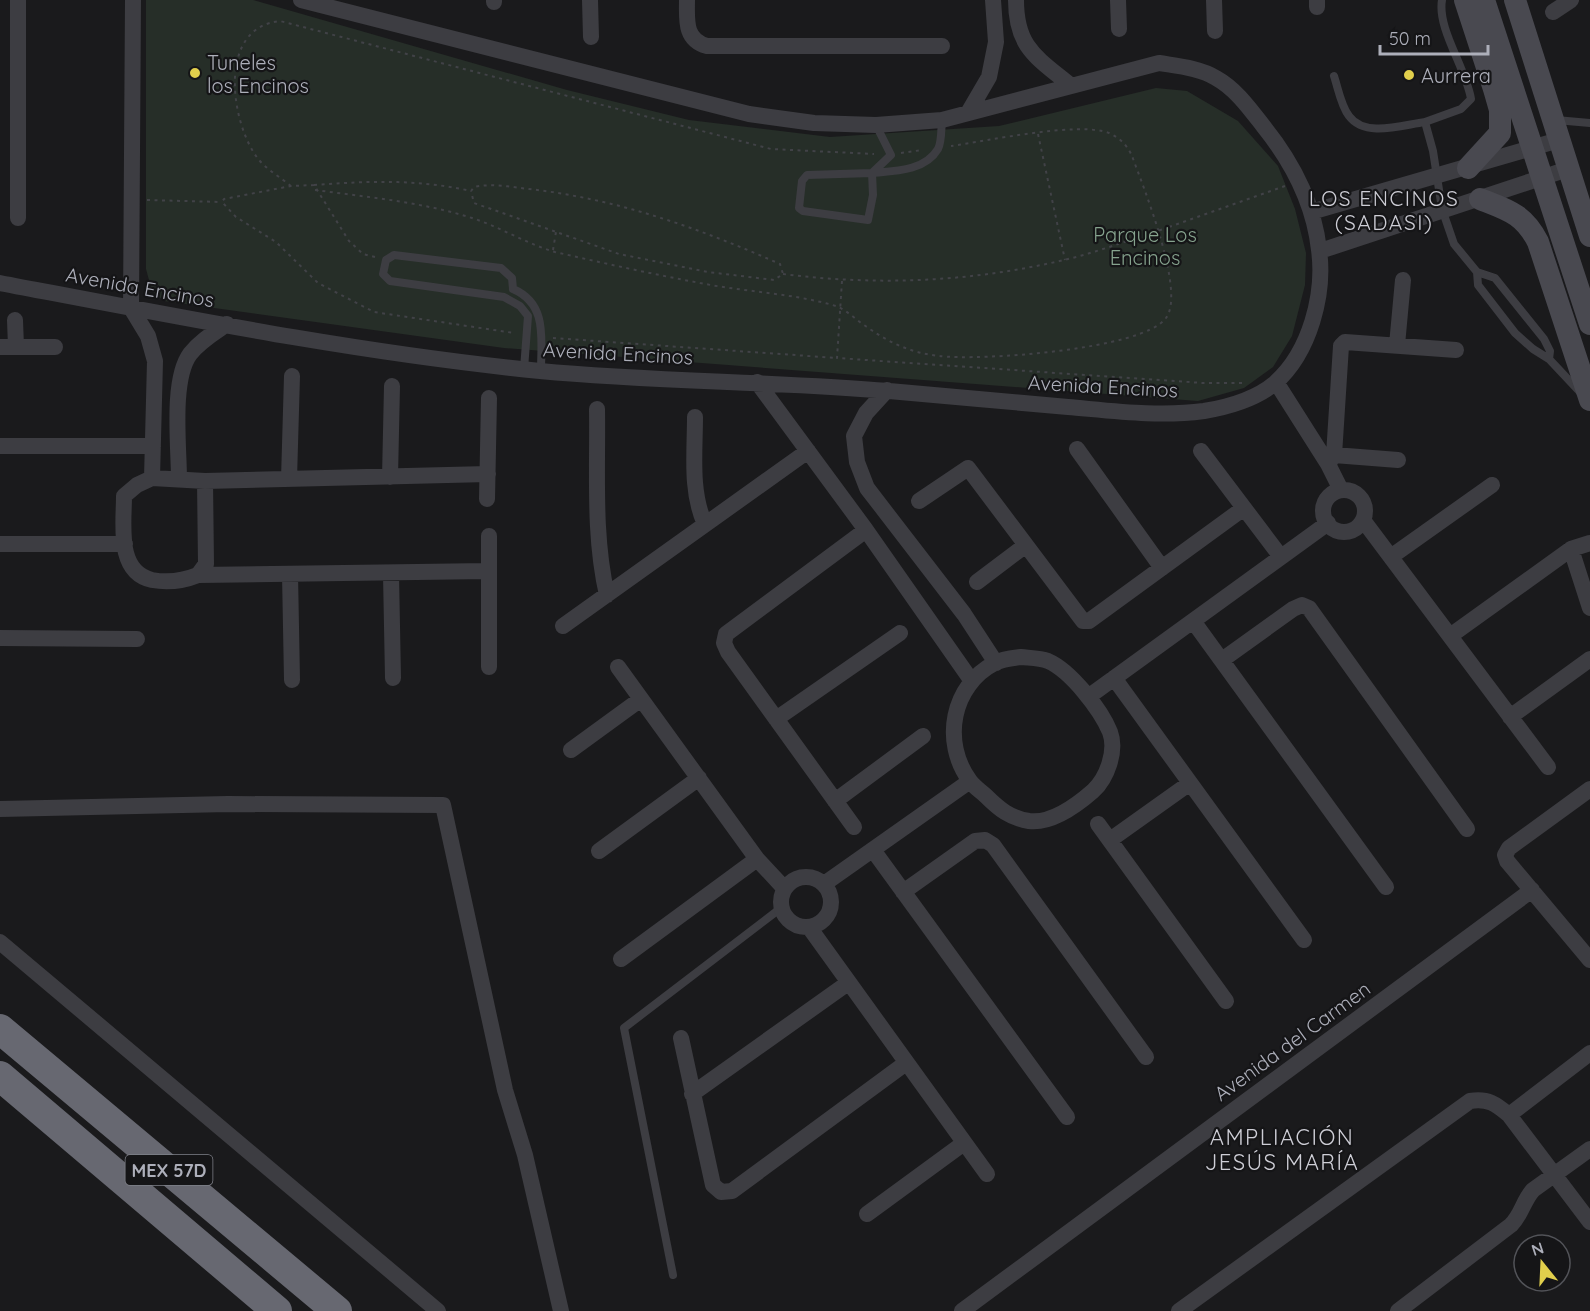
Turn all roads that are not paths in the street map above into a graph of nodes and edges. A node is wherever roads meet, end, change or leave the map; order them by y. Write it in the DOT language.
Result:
graph roads {
  1 [pos="18,0"];
  2 [pos="134,0"];
  3 [pos="590,0"];
  4 [pos="687,0"];
  5 [pos="993,0"];
  6 [pos="1016,0"];
  7 [pos="1118,0"];
  8 [pos="1214,0"];
  9 [pos="1442,0"];
  10 [pos="1465,0"];
  11 [pos="1484,0"];
  12 [pos="1515,0"];
  13 [pos="1571,0"];
  14 [pos="305,1"];
  15 [pos="1553,12"];
  16 [pos="1119,29"];
  17 [pos="1215,31"];
  18 [pos="591,37"];
  19 [pos="942,46"];
  20 [pos="1334,76"];
  21 [pos="1070,85"];
  22 [pos="969,113"];
  23 [pos="942,120"];
  24 [pos="1425,122"];
  25 [pos="1590,123"];
  26 [pos="876,125"];
  27 [pos="1555,130"];
  28 [pos="1533,148"];
  29 [pos="1468,168"];
  30 [pos="1568,169"];
  31 [pos="872,173"];
  32 [pos="1436,176"];
  33 [pos="1543,177"];
  34 [pos="1480,199"];
  35 [pos="1585,201"];
  36 [pos="1443,209"];
  37 [pos="1311,212"];
  38 [pos="18,218"];
  39 [pos="1590,237"];
  40 [pos="1320,251"];
  41 [pos="1477,272"];
  42 [pos="1403,280"];
  43 [pos="0,283"];
  44 [pos="513,289"];
  45 [pos="504,297"];
  46 [pos="131,308"];
  47 [pos="15,320"];
  48 [pos="226,324"];
  49 [pos="1590,324"];
  50 [pos="1397,345"];
  51 [pos="8,347"];
  52 [pos="55,347"];
  53 [pos="1456,350"];
  54 [pos="1549,359"];
  55 [pos="524,369"];
  56 [pos="541,371"];
  57 [pos="292,376"];
  58 [pos="757,382"];
  59 [pos="1276,382"];
  60 [pos="392,386"];
  61 [pos="887,390"];
  62 [pos="489,398"];
  63 [pos="1590,402"];
  64 [pos="597,409"];
  65 [pos="695,417"];
  66 [pos="0,446"];
  67 [pos="153,446"];
  68 [pos="1077,449"];
  69 [pos="808,451"];
  70 [pos="1201,451"];
  71 [pos="1331,460"];
  72 [pos="1398,460"];
  73 [pos="488,474"];
  74 [pos="390,477"];
  75 [pos="152,478"];
  76 [pos="179,479"];
  77 [pos="289,479"];
  78 [pos="205,482"];
  79 [pos="1492,485"];
  80 [pos="1341,490"];
  81 [pos="487,499"];
  82 [pos="919,501"];
  83 [pos="1244,508"];
  84 [pos="1363,520"];
  85 [pos="705,524"];
  86 [pos="1328,524"];
  87 [pos="866,530"];
  88 [pos="489,536"];
  89 [pos="1590,543"];
  90 [pos="0,544"];
  91 [pos="124,544"];
  92 [pos="1026,545"];
  93 [pos="1571,549"];
  94 [pos="1392,556"];
  95 [pos="1281,557"];
  96 [pos="1162,568"];
  97 [pos="488,572"];
  98 [pos="290,574"];
  99 [pos="391,574"];
  100 [pos="198,575"];
  101 [pos="977,582"];
  102 [pos="608,595"];
  103 [pos="1590,608"];
  104 [pos="1193,621"];
  105 [pos="563,626"];
  106 [pos="900,633"];
  107 [pos="1450,636"];
  108 [pos="0,638"];
  109 [pos="136,639"];
  110 [pos="1590,659"];
  111 [pos="1222,660"];
  112 [pos="996,663"];
  113 [pos="618,666"];
  114 [pos="489,667"];
  115 [pos="393,678"];
  116 [pos="1114,678"];
  117 [pos="292,680"];
  118 [pos="971,680"];
  119 [pos="1088,697"];
  120 [pos="641,699"];
  121 [pos="1510,717"];
  122 [pos="776,719"];
  123 [pos="923,736"];
  124 [pos="571,750"];
  125 [pos="1548,767"];
  126 [pos="699,778"];
  127 [pos="970,781"];
  128 [pos="1190,783"];
  129 [pos="1590,789"];
  130 [pos="835,801"];
  131 [pos="0,808"];
  132 [pos="1098,824"];
  133 [pos="854,827"];
  134 [pos="1467,829"];
  135 [pos="1110,840"];
  136 [pos="873,850"];
  137 [pos="599,851"];
  138 [pos="757,859"];
  139 [pos="824,884"];
  140 [pos="1386,887"];
  141 [pos="784,888"];
  142 [pos="1532,890"];
  143 [pos="903,892"];
  144 [pos="781,908"];
  145 [pos="809,927"];
  146 [pos="1304,940"];
  147 [pos="0,942"];
  148 [pos="621,959"];
  149 [pos="1590,960"];
  150 [pos="848,984"];
  151 [pos="1226,1000"];
  152 [pos="0,1029"];
  153 [pos="681,1038"];
  154 [pos="1590,1053"];
  155 [pos="1146,1057"];
  156 [pos="906,1063"];
  157 [pos="0,1076"];
  158 [pos="692,1094"];
  159 [pos="1509,1115"];
  160 [pos="1067,1117"];
  161 [pos="964,1143"];
  162 [pos="1590,1149"];
  163 [pos="987,1174"];
  164 [pos="1556,1176"];
  165 [pos="867,1214"];
  166 [pos="1590,1222"];
  167 [pos="673,1275"];
  168 [pos="980,1306"];
  169 [pos="277,1311"];
  170 [pos="337,1311"];
  171 [pos="438,1311"];
  172 [pos="561,1311"];
  173 [pos="962,1311"];
  174 [pos="1179,1311"];
  175 [pos="1398,1311"];
  1 -- 38 [label="street"];
  2 -- 46 [label="street"];
  3 -- 18 [label="street"];
  4 -- 19 [label="street"];
  5 -- 22 [label="street"];
  6 -- 21 [label="street"];
  7 -- 16 [label="street"];
  8 -- 17 [label="street"];
  9 -- 24 [label="lane"];
  10 -- 29 [label="main road"];
  11 -- 28 [label="main road"];
  12 -- 27 [label="main road"];
  13 -- 15 [label="street"];
  14 -- 26 [label="street, Avenida Encinos"];
  20 -- 24 [label="lane"];
  21 -- 22 [label="street, Avenida Encinos"];
  21 -- 37 [label="street, Avenida Encinos"];
  22 -- 23 [label="street, Avenida Encinos"];
  23 -- 26 [label="street, Avenida Encinos"];
  23 -- 31 [label="lane"];
  24 -- 32 [label="lane"];
  25 -- 27 [label="lane"];
  26 -- 31 [label="lane"];
  27 -- 28 [label="street"];
  27 -- 30 [label="main road"];
  28 -- 29 [label="street"];
  28 -- 33 [label="main road"];
  29 -- 32 [label="street"];
  30 -- 33 [label="street"];
  30 -- 35 [label="main road"];
  31 -- 31 [label="lane"];
  32 -- 36 [label="lane"];
  32 -- 37 [label="street"];
  33 -- 34 [label="street"];
  33 -- 49 [label="main road"];
  34 -- 36 [label="street"];
  34 -- 63 [label="main road"];
  35 -- 39 [label="main road"];
  36 -- 40 [label="street"];
  36 -- 41 [label="lane"];
  37 -- 40 [label="street, Avenida Encinos"];
  40 -- 59 [label="street, Avenida Encinos"];
  41 -- 54 [label="lane"];
  41 -- 54 [label="lane"];
  42 -- 50 [label="street"];
  43 -- 46 [label="street, Avenida Encinos"];
  44 -- 45 [label="lane"];
  44 -- 45 [label="lane"];
  44 -- 56 [label="lane"];
  45 -- 55 [label="lane"];
  46 -- 48 [label="street, Avenida Encinos"];
  46 -- 67 [label="street"];
  47 -- 51 [label="street"];
  48 -- 55 [label="street, Avenida Encinos"];
  48 -- 76 [label="street"];
  50 -- 53 [label="street"];
  50 -- 71 [label="street"];
  51 -- 52 [label="street"];
  54 -- 63 [label="lane"];
  55 -- 56 [label="street, Avenida Encinos"];
  56 -- 58 [label="street, Avenida Encinos"];
  57 -- 77 [label="street"];
  58 -- 61 [label="street, Avenida Encinos"];
  58 -- 69 [label="street"];
  59 -- 61 [label="street, Avenida Encinos"];
  59 -- 71 [label="street"];
  60 -- 74 [label="street"];
  61 -- 112 [label="street"];
  62 -- 73 [label="street"];
  64 -- 102 [label="street"];
  65 -- 85 [label="street"];
  66 -- 67 [label="street"];
  67 -- 75 [label="street"];
  68 -- 96 [label="street"];
  69 -- 85 [label="street"];
  69 -- 87 [label="street"];
  70 -- 83 [label="street"];
  71 -- 72 [label="street"];
  71 -- 80 [label="street"];
  73 -- 74 [label="street"];
  73 -- 81 [label="street"];
  74 -- 77 [label="street"];
  75 -- 76 [label="street"];
  75 -- 91 [label="street"];
  76 -- 78 [label="street"];
  77 -- 78 [label="street"];
  78 -- 100 [label="street"];
  79 -- 94 [label="street"];
  80 -- 84 [label="street"];
  80 -- 86 [label="street"];
  82 -- 92 [label="street"];
  83 -- 95 [label="street"];
  83 -- 96 [label="street"];
  84 -- 86 [label="street"];
  84 -- 94 [label="street"];
  85 -- 102 [label="street"];
  86 -- 95 [label="street"];
  87 -- 118 [label="street"];
  87 -- 122 [label="street"];
  88 -- 97 [label="street"];
  89 -- 93 [label="street"];
  90 -- 91 [label="street"];
  91 -- 100 [label="street"];
  92 -- 96 [label="street"];
  92 -- 101 [label="street"];
  93 -- 103 [label="street"];
  93 -- 107 [label="street"];
  94 -- 107 [label="street"];
  95 -- 104 [label="street"];
  97 -- 99 [label="street"];
  97 -- 114 [label="street"];
  98 -- 99 [label="street"];
  98 -- 100 [label="street"];
  98 -- 117 [label="street"];
  99 -- 115 [label="street"];
  102 -- 105 [label="street"];
  104 -- 111 [label="street"];
  104 -- 116 [label="street"];
  106 -- 122 [label="street"];
  107 -- 121 [label="street"];
  108 -- 109 [label="street"];
  110 -- 121 [label="street"];
  111 -- 134 [label="street"];
  111 -- 140 [label="street"];
  112 -- 118 [label="street"];
  112 -- 119 [label="street"];
  113 -- 120 [label="street"];
  116 -- 119 [label="street"];
  116 -- 128 [label="street"];
  118 -- 127 [label="street"];
  119 -- 127 [label="street"];
  120 -- 124 [label="street"];
  120 -- 126 [label="street"];
  121 -- 125 [label="street"];
  122 -- 130 [label="street"];
  123 -- 130 [label="street"];
  126 -- 137 [label="street"];
  126 -- 138 [label="street"];
  127 -- 136 [label="street"];
  128 -- 135 [label="street"];
  128 -- 146 [label="street"];
  129 -- 142 [label="street"];
  130 -- 133 [label="street"];
  131 -- 172 [label="street"];
  132 -- 135 [label="street"];
  135 -- 151 [label="street"];
  136 -- 139 [label="street"];
  136 -- 143 [label="street"];
  138 -- 141 [label="street"];
  138 -- 148 [label="street"];
  139 -- 141 [label="street"];
  139 -- 145 [label="street"];
  141 -- 144 [label="street"];
  142 -- 149 [label="street"];
  142 -- 168 [label="street, Avenida del Carmen"];
  143 -- 155 [label="street"];
  143 -- 160 [label="street"];
  144 -- 145 [label="street"];
  144 -- 167 [label="lane"];
  145 -- 150 [label="street"];
  147 -- 171 [label="street"];
  150 -- 156 [label="street"];
  150 -- 158 [label="street"];
  152 -- 170 [label="highway, MEX 57D"];
  153 -- 158 [label="street"];
  154 -- 159 [label="street"];
  156 -- 158 [label="street"];
  156 -- 161 [label="street"];
  157 -- 169 [label="highway, MEX 57D"];
  159 -- 164 [label="street"];
  159 -- 174 [label="street"];
  161 -- 163 [label="street"];
  161 -- 165 [label="street"];
  162 -- 164 [label="street"];
  164 -- 166 [label="street"];
  164 -- 175 [label="street"];
  168 -- 173 [label="street, Avenida del Carmen"];
}
